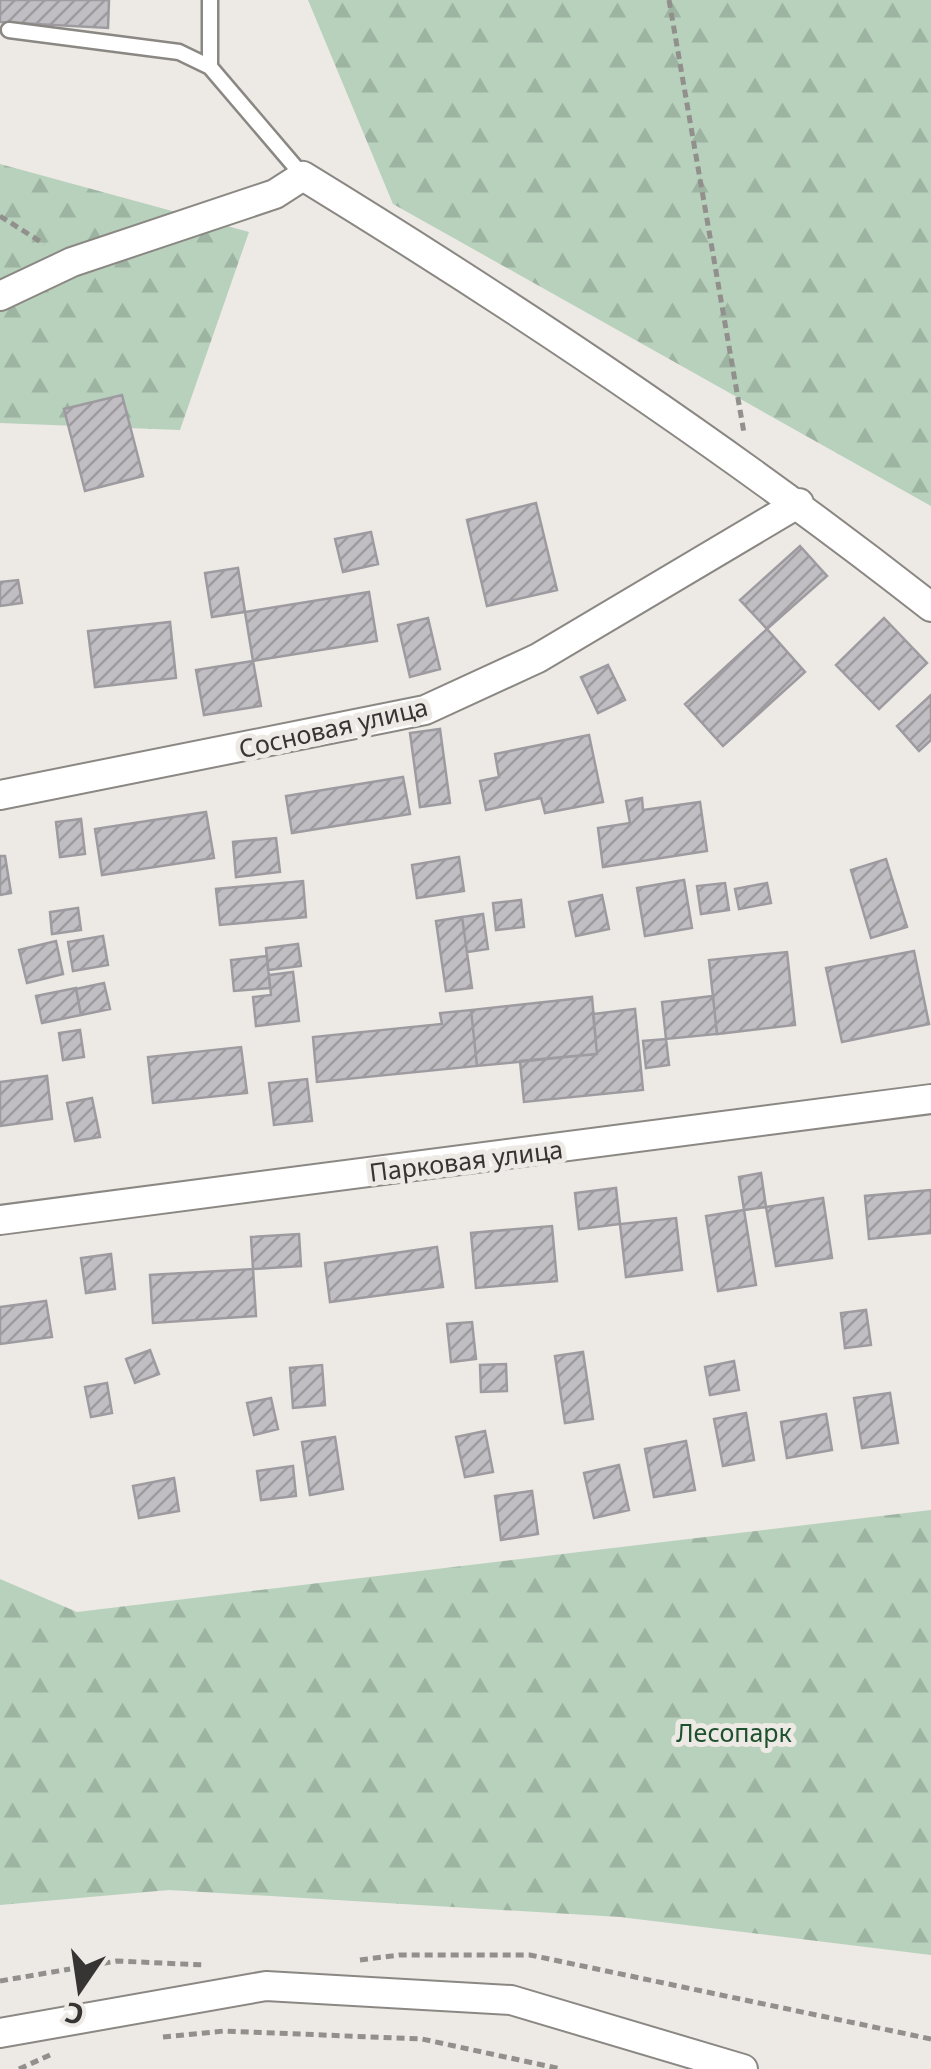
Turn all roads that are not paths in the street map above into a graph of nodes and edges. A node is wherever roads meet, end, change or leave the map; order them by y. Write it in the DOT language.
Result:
graph roads {
  1 [pos="210,0"];
  2 [pos="10,30"];
  3 [pos="210,67"];
  4 [pos="303,176"];
  5 [pos="0,296"];
  6 [pos="799,504"];
  7 [pos="931,607"];
  8 [pos="0,795"];
  9 [pos="931,1100"];
  10 [pos="0,1220"];
  11 [pos="0,2033"];
  12 [pos="743,2069"];
  1 -- 3 [label="lane"];
  2 -- 3 [label="lane"];
  3 -- 4 [label="lane"];
  4 -- 5 [label="street"];
  4 -- 6 [label="street"];
  6 -- 7 [label="street"];
  6 -- 8 [label="street, Сосновая улица"];
  9 -- 10 [label="street, Парковая улица"];
  11 -- 12 [label="street"];
}
